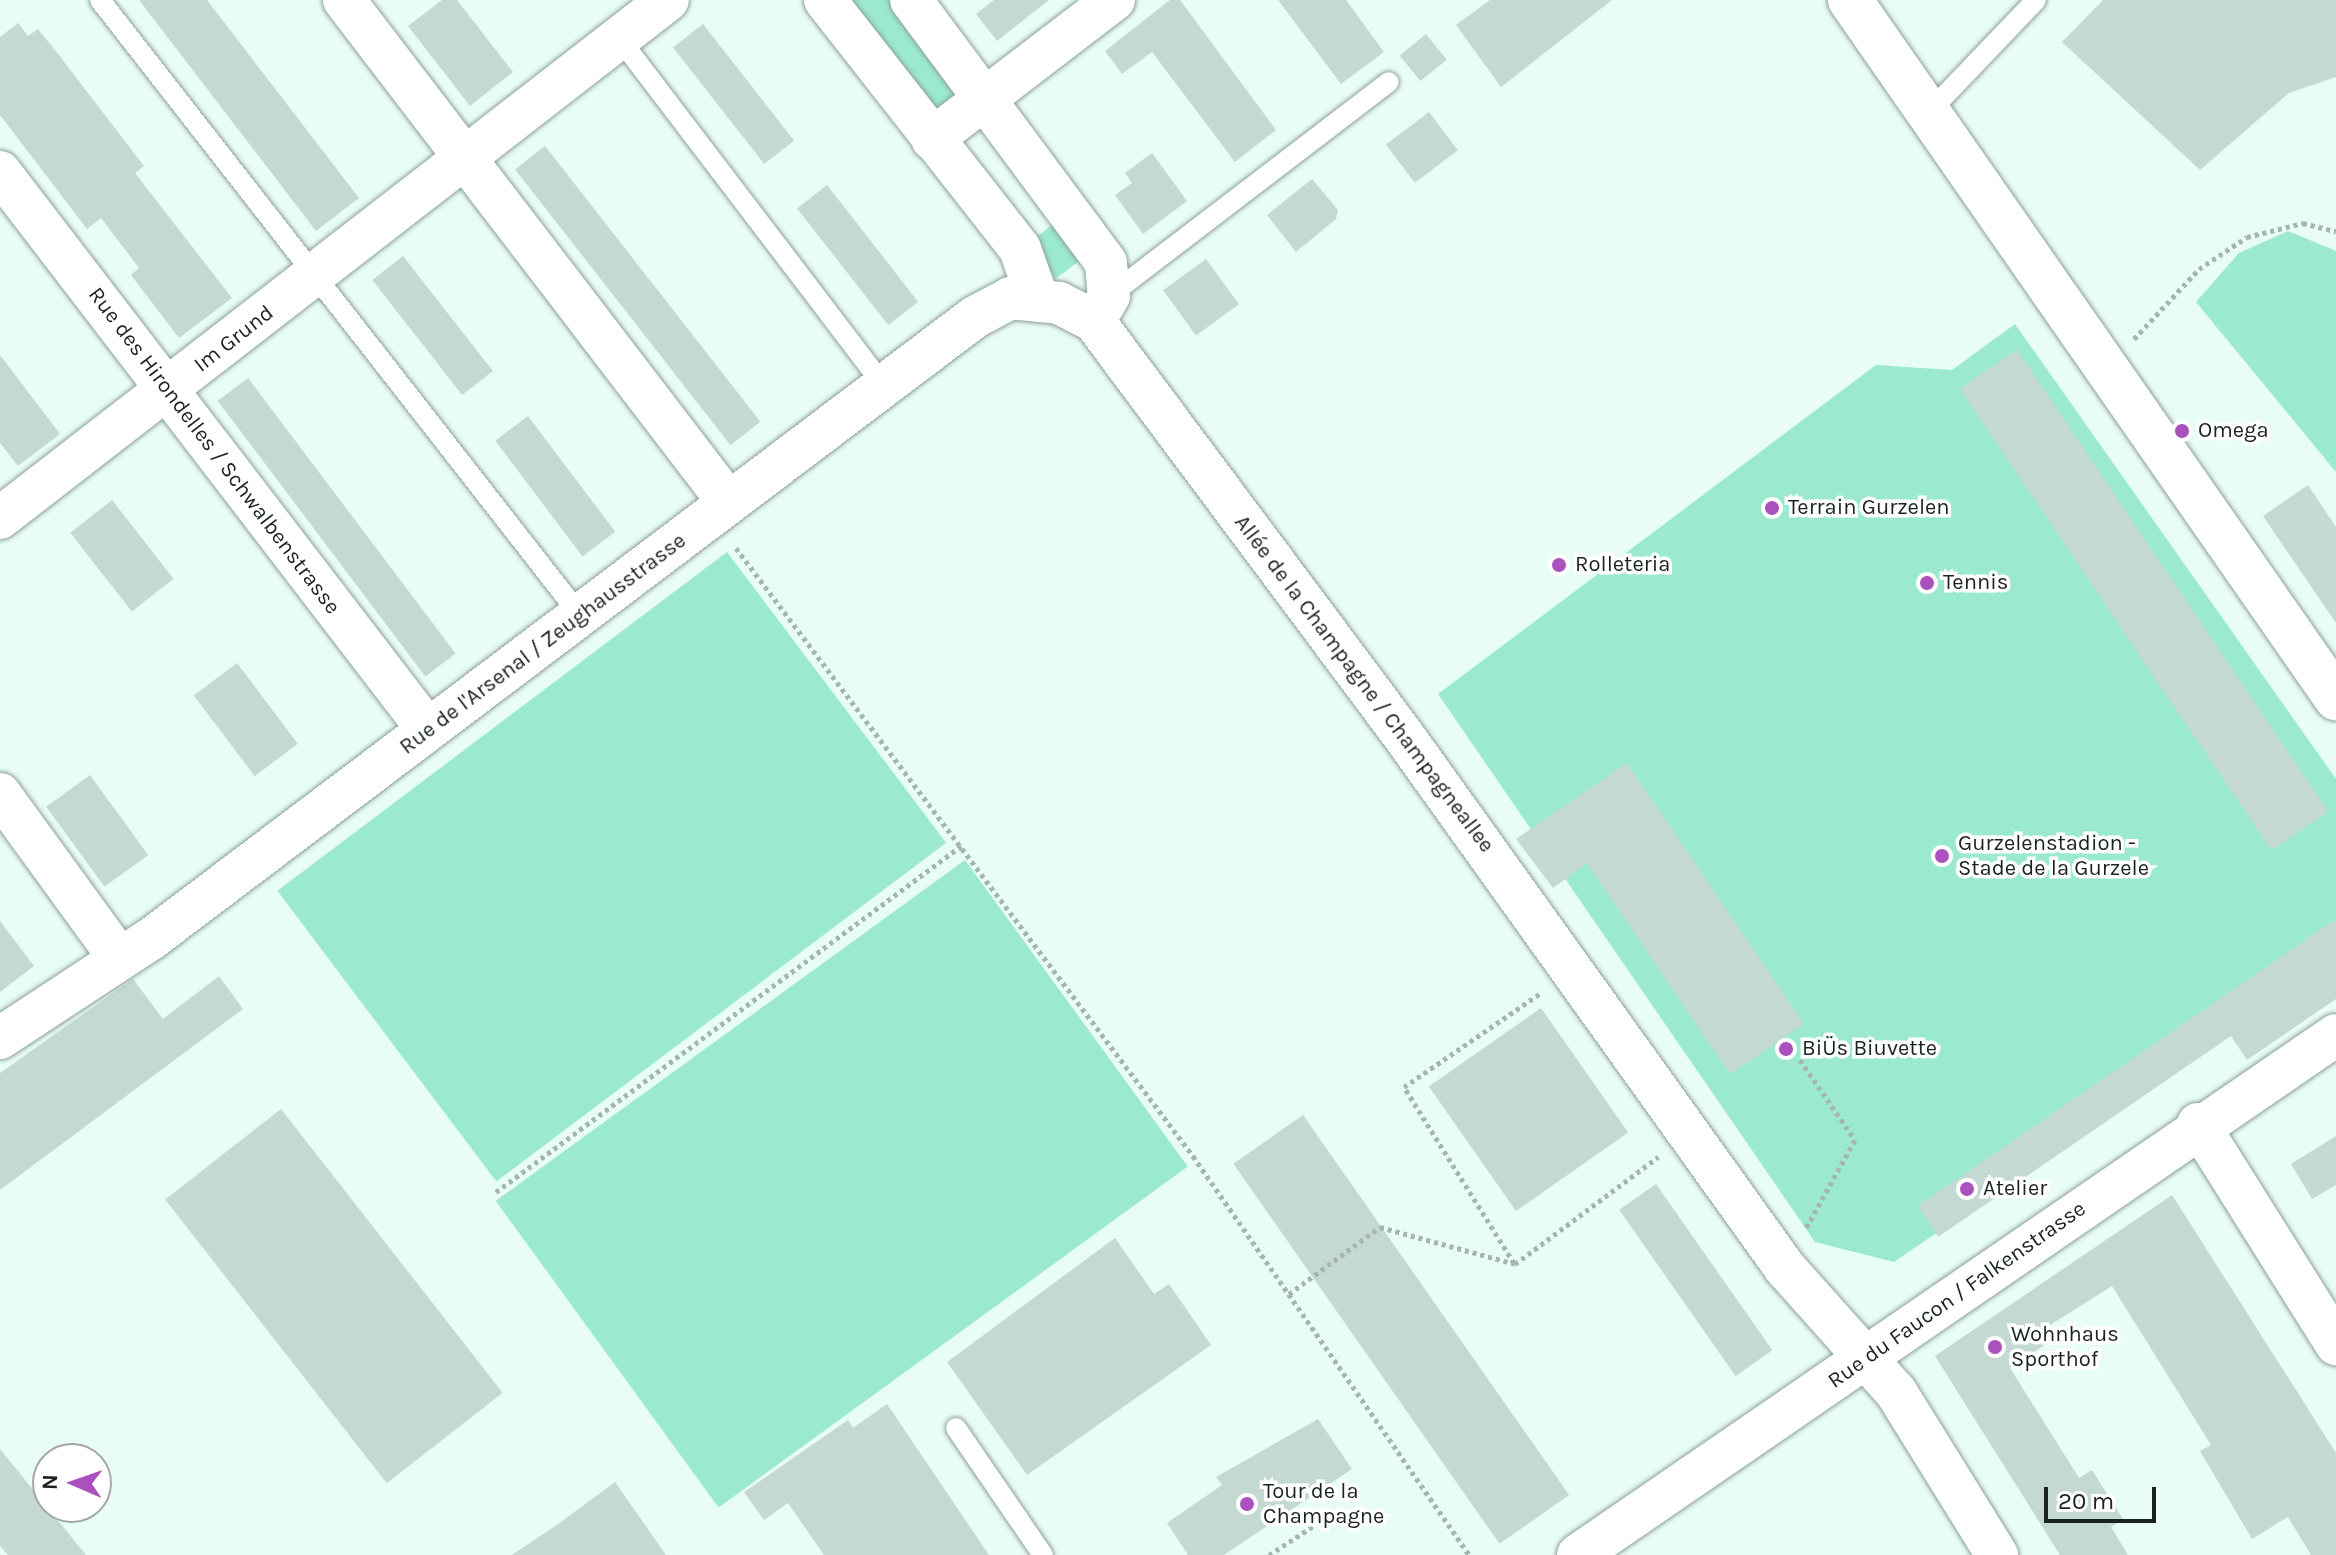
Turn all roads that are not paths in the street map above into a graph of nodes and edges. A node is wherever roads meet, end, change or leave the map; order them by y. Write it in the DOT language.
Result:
graph roads {
  1 [pos="100,0"];
  2 [pos="344,0"];
  3 [pos="668,0"];
  4 [pos="825,0"];
  5 [pos="911,0"];
  6 [pos="1114,0"];
  7 [pos="1850,0"];
  8 [pos="2036,0"];
  9 [pos="619,38"];
  10 [pos="1389,82"];
  11 [pos="987,96"];
  12 [pos="1930,111"];
  13 [pos="932,139"];
  14 [pos="466,158"];
  15 [pos="0,172"];
  16 [pos="316,275"];
  17 [pos="1037,297"];
  18 [pos="1101,308"];
  19 [pos="884,386"];
  20 [pos="167,391"];
  21 [pos="0,518"];
  22 [pos="727,518"];
  23 [pos="580,615"];
  24 [pos="2336,698"];
  25 [pos="428,730"];
  26 [pos="0,794"];
  27 [pos="119,958"];
  28 [pos="2336,1035"];
  29 [pos="0,1038"];
  30 [pos="2198,1124"];
  31 [pos="2336,1344"];
  32 [pos="1866,1360"];
  33 [pos="956,1428"];
  34 [pos="1043,1555"];
  35 [pos="1578,1555"];
  36 [pos="1997,1555"];
  1 -- 16 [label="lane"];
  2 -- 14 [label="street"];
  3 -- 9 [label="street, Im Grund"];
  4 -- 13 [label="street"];
  5 -- 11 [label="street, Allée de la Champagne / Champagneallee"];
  6 -- 11 [label="street"];
  7 -- 12 [label="street"];
  8 -- 12 [label="lane"];
  9 -- 14 [label="street, Im Grund"];
  9 -- 19 [label="lane"];
  10 -- 18 [label="lane"];
  11 -- 13 [label="street"];
  11 -- 18 [label="street, Allée de la Champagne / Champagneallee"];
  12 -- 24 [label="street"];
  13 -- 17 [label="street"];
  14 -- 16 [label="street, Im Grund"];
  14 -- 22 [label="street"];
  15 -- 20 [label="street, Rue des Hirondelles / Schwalbenstrasse"];
  16 -- 20 [label="street, Im Grund"];
  16 -- 23 [label="lane"];
  17 -- 18 [label="street"];
  17 -- 19 [label="street, Rue de l'Arsenal / Zeughausstrasse"];
  18 -- 32 [label="street, Allée de la Champagne / Champagneallee"];
  19 -- 22 [label="street, Rue de l'Arsenal / Zeughausstrasse"];
  20 -- 21 [label="street, Im Grund"];
  20 -- 25 [label="street, Rue des Hirondelles / Schwalbenstrasse"];
  22 -- 23 [label="street, Rue de l'Arsenal / Zeughausstrasse"];
  23 -- 25 [label="street, Rue de l'Arsenal / Zeughausstrasse"];
  25 -- 27 [label="street, Rue de l'Arsenal / Zeughausstrasse"];
  26 -- 27 [label="street"];
  27 -- 29 [label="street, Rue de l'Arsenal / Zeughausstrasse"];
  28 -- 30 [label="street, Rue du Faucon / Falkenstrasse"];
  30 -- 31 [label="street"];
  30 -- 32 [label="street, Rue du Faucon / Falkenstrasse"];
  32 -- 35 [label="street, Rue du Faucon / Falkenstrasse"];
  32 -- 36 [label="street, Allée de la Champagne / Champagneallee"];
  33 -- 34 [label="lane"];
}
